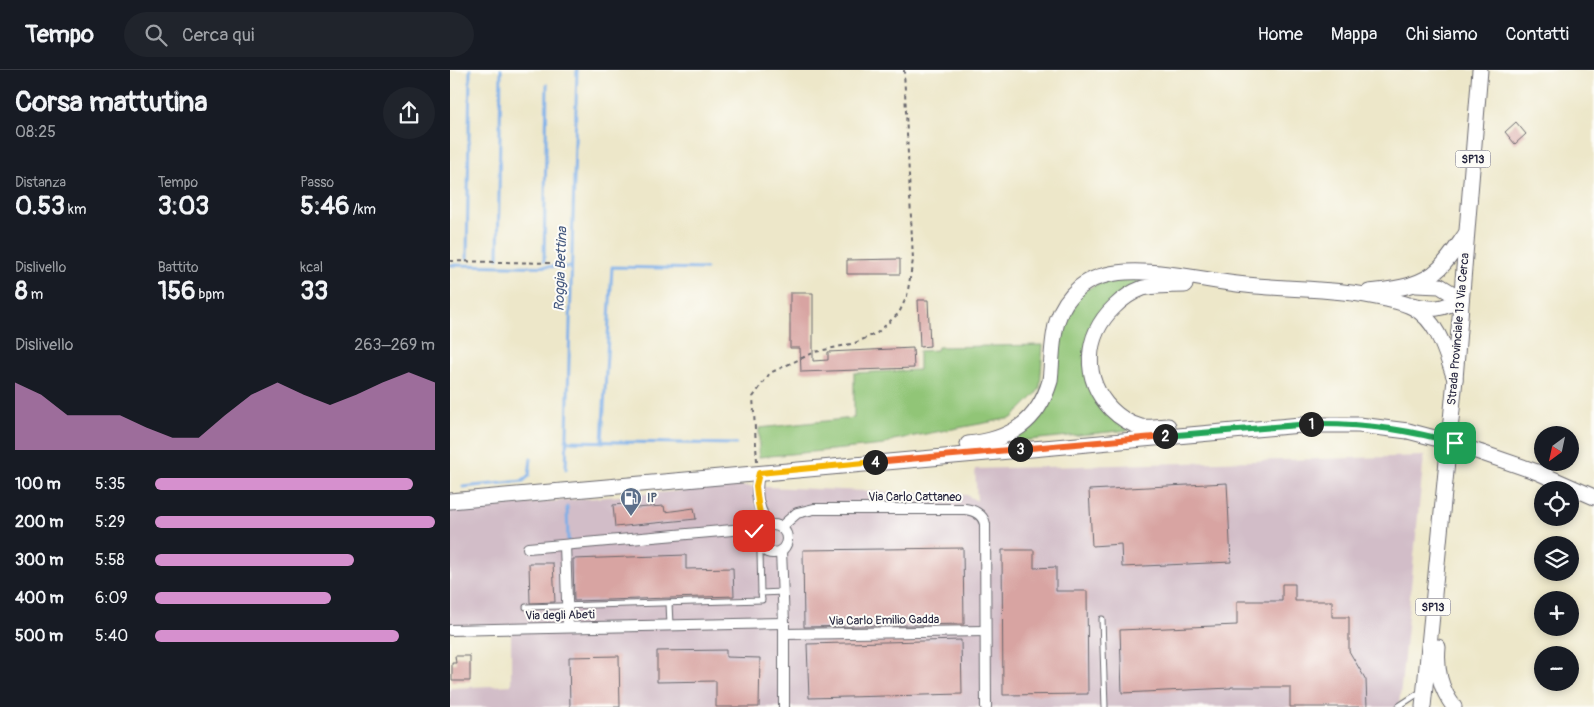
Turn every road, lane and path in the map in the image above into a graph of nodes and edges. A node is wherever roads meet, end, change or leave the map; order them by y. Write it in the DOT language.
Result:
graph roads {
  1 [pos="904,70"];
  2 [pos="1480,70"];
  3 [pos="1466,234"];
  4 [pos="450,261"];
  5 [pos="550,263"];
  6 [pos="1247,285"];
  7 [pos="1406,287"];
  8 [pos="1363,293"];
  9 [pos="1461,299"];
  10 [pos="1405,304"];
  11 [pos="1454,379"];
  12 [pos="1234,430"];
  13 [pos="900,460"];
  14 [pos="759,473"];
  15 [pos="1594,497"];
  16 [pos="450,502"];
  17 [pos="1442,508"];
  18 [pos="769,525"];
  19 [pos="781,527"];
  20 [pos="760,534"];
  21 [pos="565,545"];
  22 [pos="762,547"];
  23 [pos="528,548"];
  24 [pos="781,551"];
  25 [pos="783,592"];
  26 [pos="761,593"];
  27 [pos="669,603"];
  28 [pos="567,606"];
  29 [pos="526,607"];
  30 [pos="1102,619"];
  31 [pos="784,623"];
  32 [pos="670,625"];
  33 [pos="568,628"];
  34 [pos="450,630"];
  35 [pos="985,631"];
  36 [pos="784,634"];
  37 [pos="1425,689"];
  38 [pos="784,707"];
  39 [pos="986,707"];
  40 [pos="1105,707"];
  41 [pos="1401,707"];
  42 [pos="1423,707"];
  43 [pos="1454,707"];
  1 -- 14 [label="path"];
  2 -- 3 [label="main road, Strada Provinciale 13 Via Cerca / SP13"];
  3 -- 7 [label="main road"];
  3 -- 9 [label="main road, Strada Provinciale 13 Via Cerca / SP13"];
  4 -- 5 [label="path"];
  6 -- 8 [label="main road"];
  6 -- 12 [label="main road"];
  6 -- 13 [label="main road"];
  7 -- 8 [label="main road"];
  7 -- 9 [label="main road"];
  8 -- 10 [label="main road"];
  9 -- 10 [label="main road"];
  9 -- 11 [label="main road, Strada Provinciale 13 Via Cerca / SP13"];
  10 -- 11 [label="main road"];
  11 -- 17 [label="main road, Strada Provinciale 13 Via Cerca / SP13"];
  12 -- 13 [label="main road"];
  12 -- 15 [label="main road, bridge"];
  13 -- 14 [label="main road"];
  14 -- 16 [label="main road"];
  14 -- 18 [label="street"];
  17 -- 37 [label="main road, Strada Provinciale 13 Via Cerca / SP13"];
  17 -- 43 [label="main road"];
  18 -- 19 [label="street"];
  18 -- 20 [label="street"];
  19 -- 24 [label="street"];
  19 -- 35 [label="street, Via Carlo Cattaneo"];
  20 -- 21 [label="street"];
  20 -- 22 [label="street"];
  21 -- 23 [label="street"];
  21 -- 28 [label="street"];
  22 -- 24 [label="street"];
  22 -- 26 [label="lane"];
  24 -- 25 [label="street"];
  25 -- 26 [label="lane, Via degli Abeti"];
  25 -- 31 [label="street"];
  26 -- 27 [label="lane, Via degli Abeti"];
  27 -- 28 [label="lane, Via degli Abeti"];
  27 -- 32 [label="lane"];
  28 -- 29 [label="lane, Via degli Abeti"];
  28 -- 33 [label="street"];
  30 -- 40 [label="lane"];
  31 -- 32 [label="street, Via degli Abeti"];
  31 -- 36 [label="street"];
  32 -- 33 [label="street, Via degli Abeti"];
  33 -- 34 [label="street, Via degli Abeti"];
  35 -- 36 [label="street, Via Carlo Emilio Gadda"];
  35 -- 39 [label="street, Via Carlo Cattaneo"];
  36 -- 38 [label="street"];
  37 -- 41 [label="lane"];
  37 -- 42 [label="main road, Strada Provinciale 13 Via Cerca / SP13"];
}
